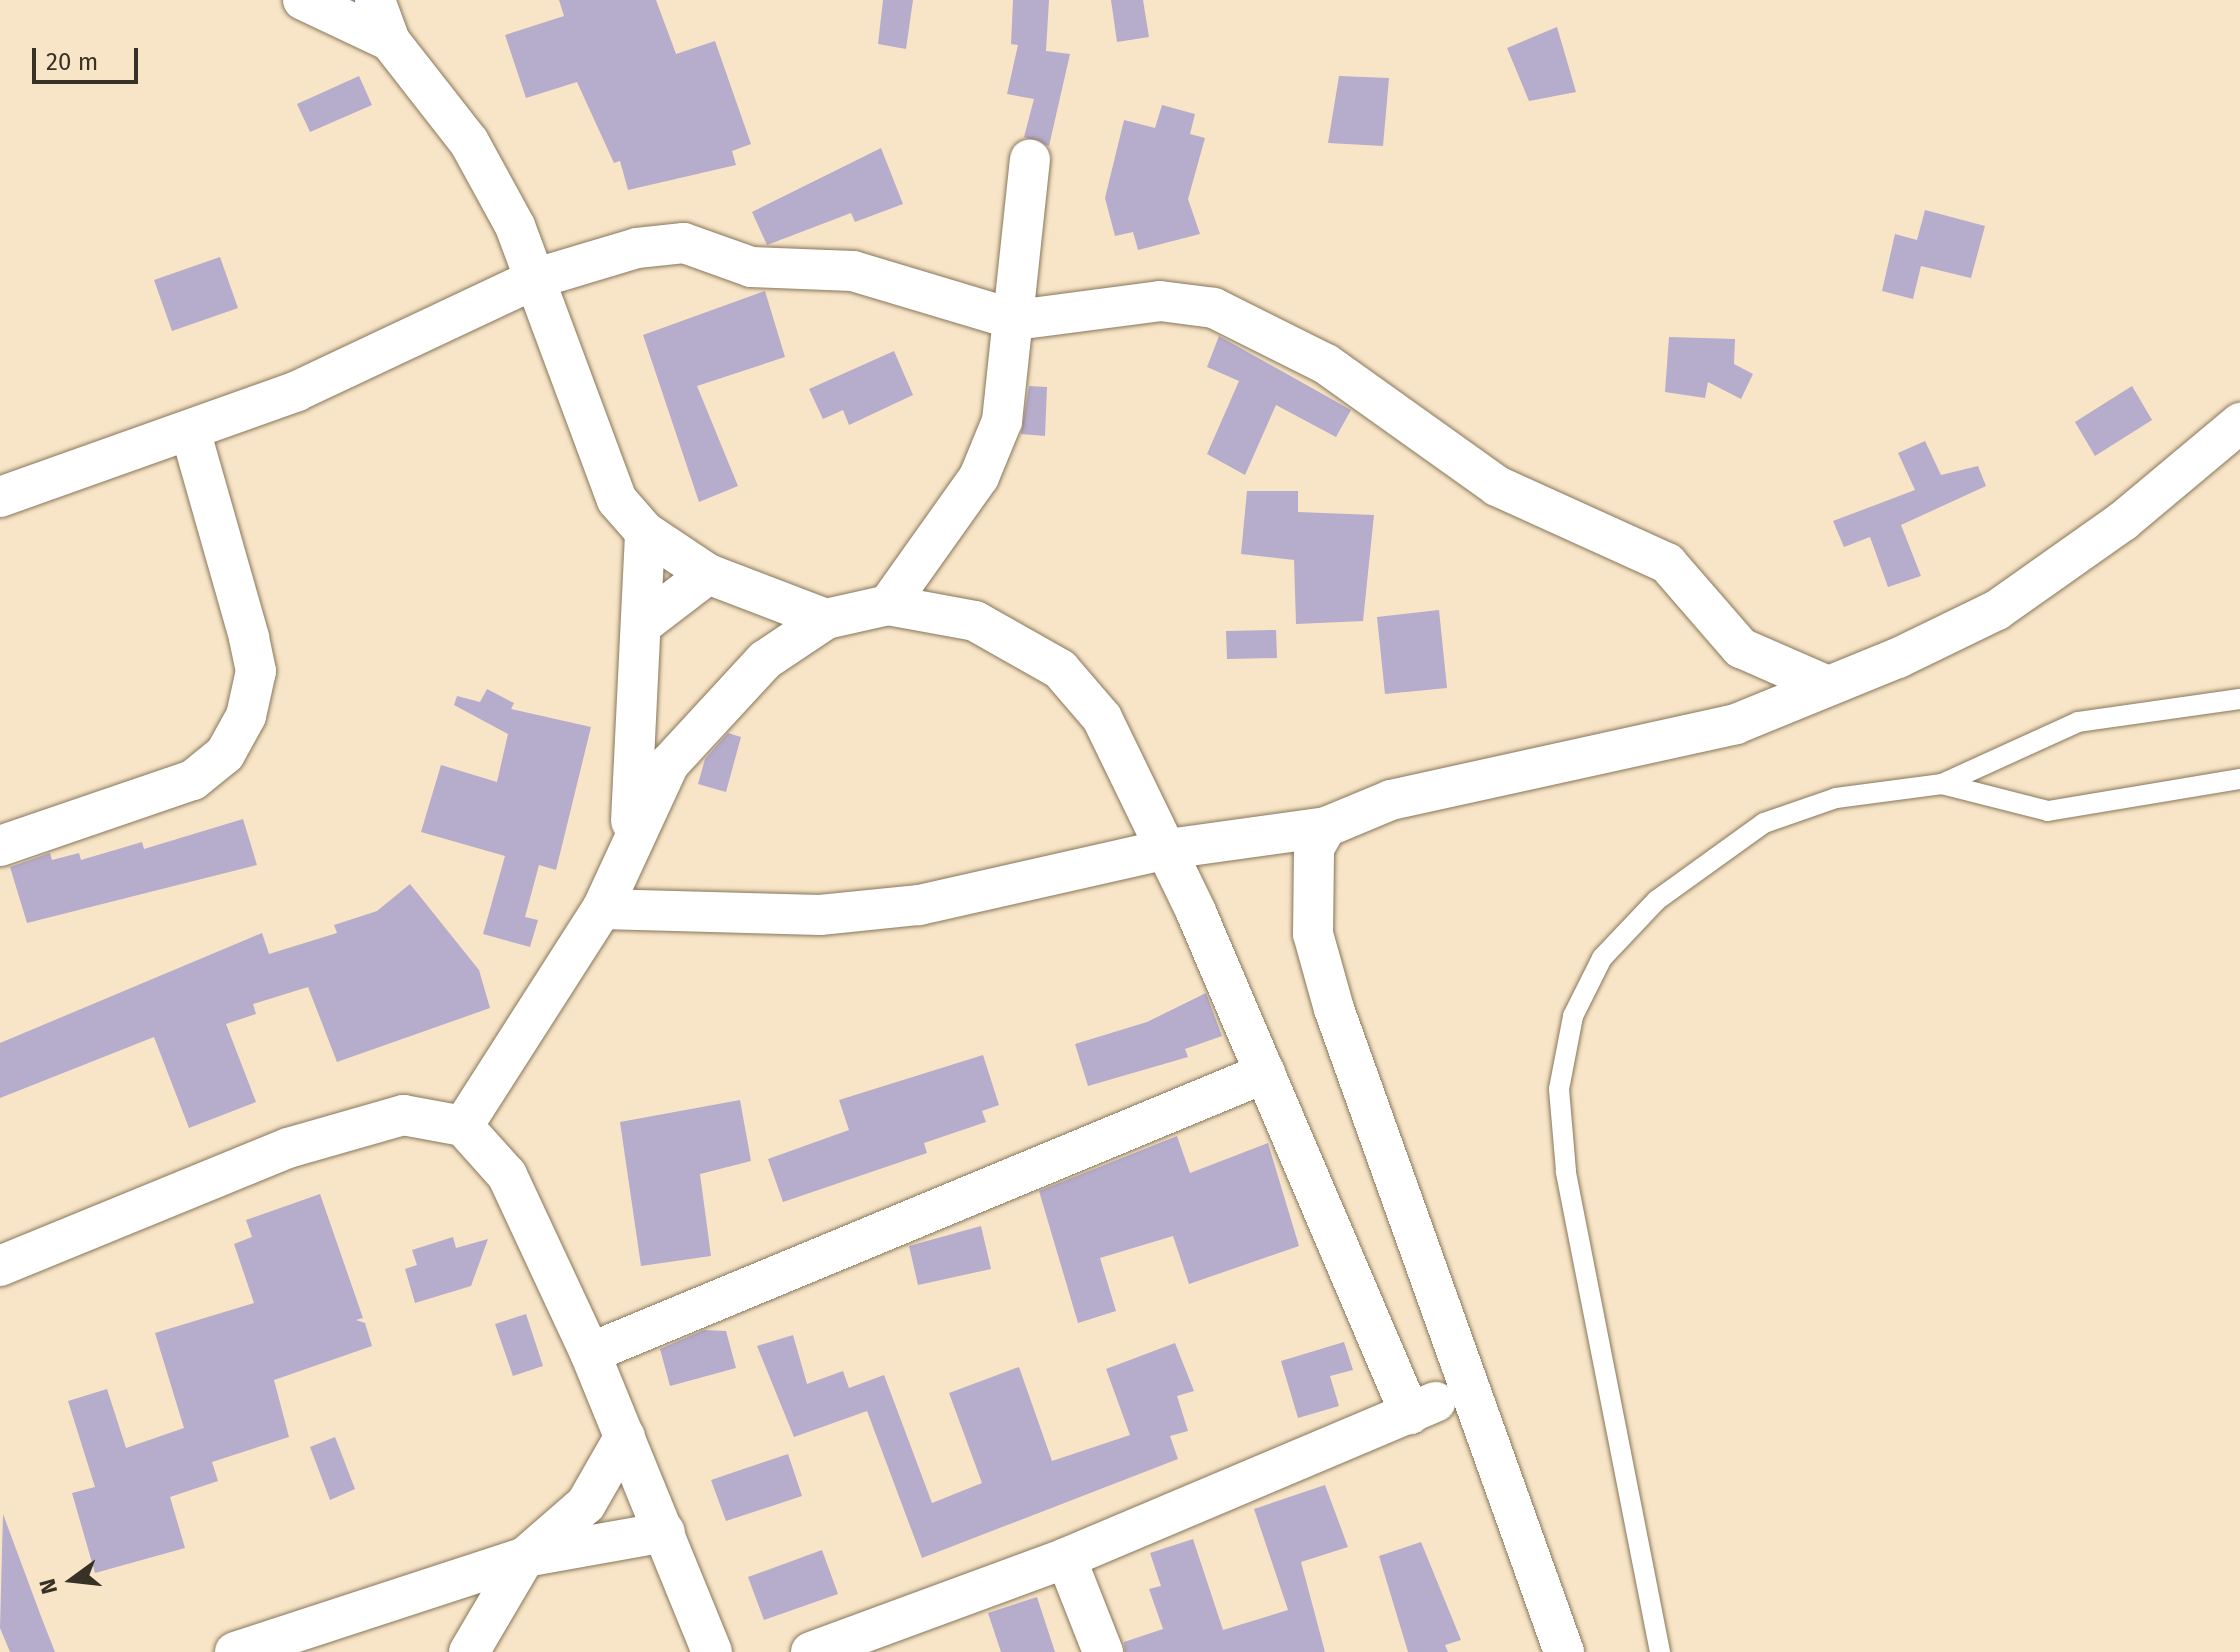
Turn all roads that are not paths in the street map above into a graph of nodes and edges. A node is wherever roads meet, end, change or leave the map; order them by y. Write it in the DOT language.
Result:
graph roads {
  1 [pos="303,0"];
  2 [pos="375,0"];
  3 [pos="390,41"];
  4 [pos="1030,159"];
  5 [pos="537,278"];
  6 [pos="1016,320"];
  7 [pos="2240,423"];
  8 [pos="190,430"];
  9 [pos="0,497"];
  10 [pos="645,532"];
  11 [pos="708,574"];
  12 [pos="888,605"];
  13 [pos="826,619"];
  14 [pos="644,623"];
  15 [pos="1823,684"];
  16 [pos="2240,699"];
  17 [pos="2240,779"];
  18 [pos="1942,784"];
  19 [pos="1326,827"];
  20 [pos="629,845"];
  21 [pos="0,846"];
  22 [pos="1168,849"];
  23 [pos="602,909"];
  24 [pos="1265,1073"];
  25 [pos="463,1126"];
  26 [pos="0,1266"];
  27 [pos="590,1353"];
  28 [pos="1464,1388"];
  29 [pos="1410,1414"];
  30 [pos="625,1436"];
  31 [pos="665,1532"];
  32 [pos="525,1557"];
  33 [pos="1066,1558"];
  34 [pos="235,1652"];
  35 [pos="469,1652"];
  36 [pos="712,1652"];
  37 [pos="811,1652"];
  38 [pos="1103,1652"];
  39 [pos="1564,1652"];
  40 [pos="1660,1652"];
  1 -- 3 [label="street"];
  2 -- 3 [label="street"];
  3 -- 5 [label="street"];
  4 -- 6 [label="street"];
  5 -- 6 [label="street"];
  5 -- 8 [label="street"];
  5 -- 10 [label="street"];
  6 -- 12 [label="street"];
  6 -- 15 [label="street"];
  7 -- 15 [label="street"];
  8 -- 9 [label="street"];
  8 -- 21 [label="street"];
  10 -- 11 [label="street"];
  10 -- 14 [label="street"];
  11 -- 13 [label="street"];
  11 -- 14 [label="street"];
  12 -- 13 [label="street"];
  12 -- 22 [label="street"];
  13 -- 20 [label="street"];
  14 -- 20 [label="street"];
  15 -- 19 [label="street"];
  16 -- 18 [label="lane"];
  17 -- 18 [label="lane"];
  18 -- 40 [label="lane"];
  19 -- 22 [label="street"];
  19 -- 28 [label="street"];
  20 -- 23 [label="street"];
  22 -- 23 [label="street"];
  22 -- 24 [label="street"];
  23 -- 25 [label="street"];
  24 -- 27 [label="street"];
  24 -- 29 [label="street"];
  25 -- 26 [label="street"];
  25 -- 27 [label="street"];
  27 -- 30 [label="street"];
  28 -- 29 [label="street"];
  28 -- 39 [label="street"];
  29 -- 33 [label="street"];
  30 -- 31 [label="street"];
  30 -- 32 [label="street"];
  31 -- 32 [label="street"];
  31 -- 36 [label="street"];
  32 -- 34 [label="street"];
  32 -- 35 [label="street"];
  33 -- 37 [label="street"];
  33 -- 38 [label="street"];
}
